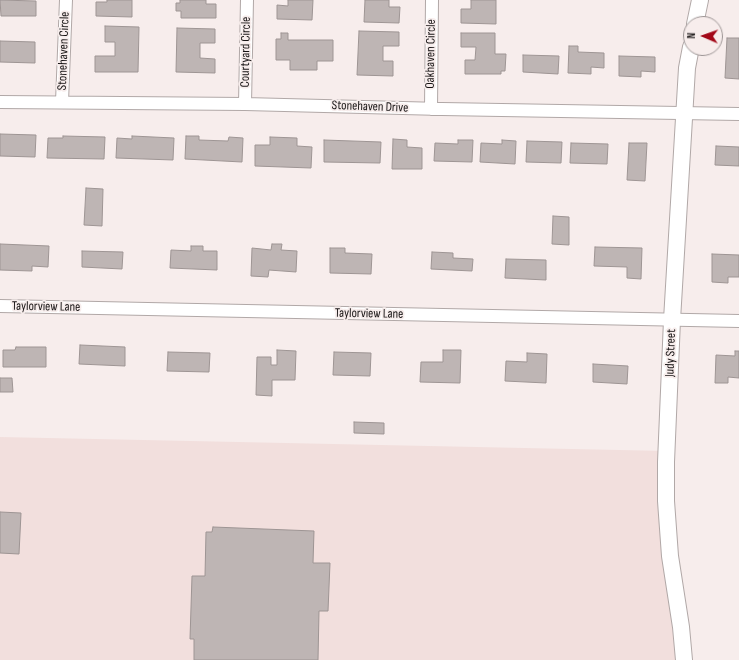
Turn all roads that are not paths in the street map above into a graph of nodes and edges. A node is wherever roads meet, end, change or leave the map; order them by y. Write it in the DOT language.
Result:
graph roads {
  1 [pos="66,0"];
  2 [pos="247,0"];
  3 [pos="432,0"];
  4 [pos="700,0"];
  5 [pos="697,16"];
  6 [pos="689,56"];
  7 [pos="0,102"];
  8 [pos="62,102"];
  9 [pos="245,104"];
  10 [pos="431,109"];
  11 [pos="685,113"];
  12 [pos="739,114"];
  13 [pos="0,306"];
  14 [pos="672,320"];
  15 [pos="739,321"];
  16 [pos="684,660"];
  1 -- 8 [label="street, Stonehaven Circle"];
  2 -- 9 [label="street, Courtyard Circle"];
  3 -- 10 [label="street, Oakhaven Circle"];
  4 -- 5 [label="street"];
  6 -- 11 [label="street, Judy Street"];
  7 -- 8 [label="street, Stonehaven Drive"];
  8 -- 9 [label="street, Stonehaven Drive"];
  9 -- 10 [label="street, Stonehaven Drive"];
  10 -- 11 [label="street, Stonehaven Drive"];
  11 -- 12 [label="street, Stonehaven Drive"];
  11 -- 14 [label="street, Judy Street"];
  13 -- 14 [label="street, Taylorview Lane"];
  14 -- 15 [label="street, Taylorview Lane"];
  14 -- 16 [label="street, Judy Street"];
}
